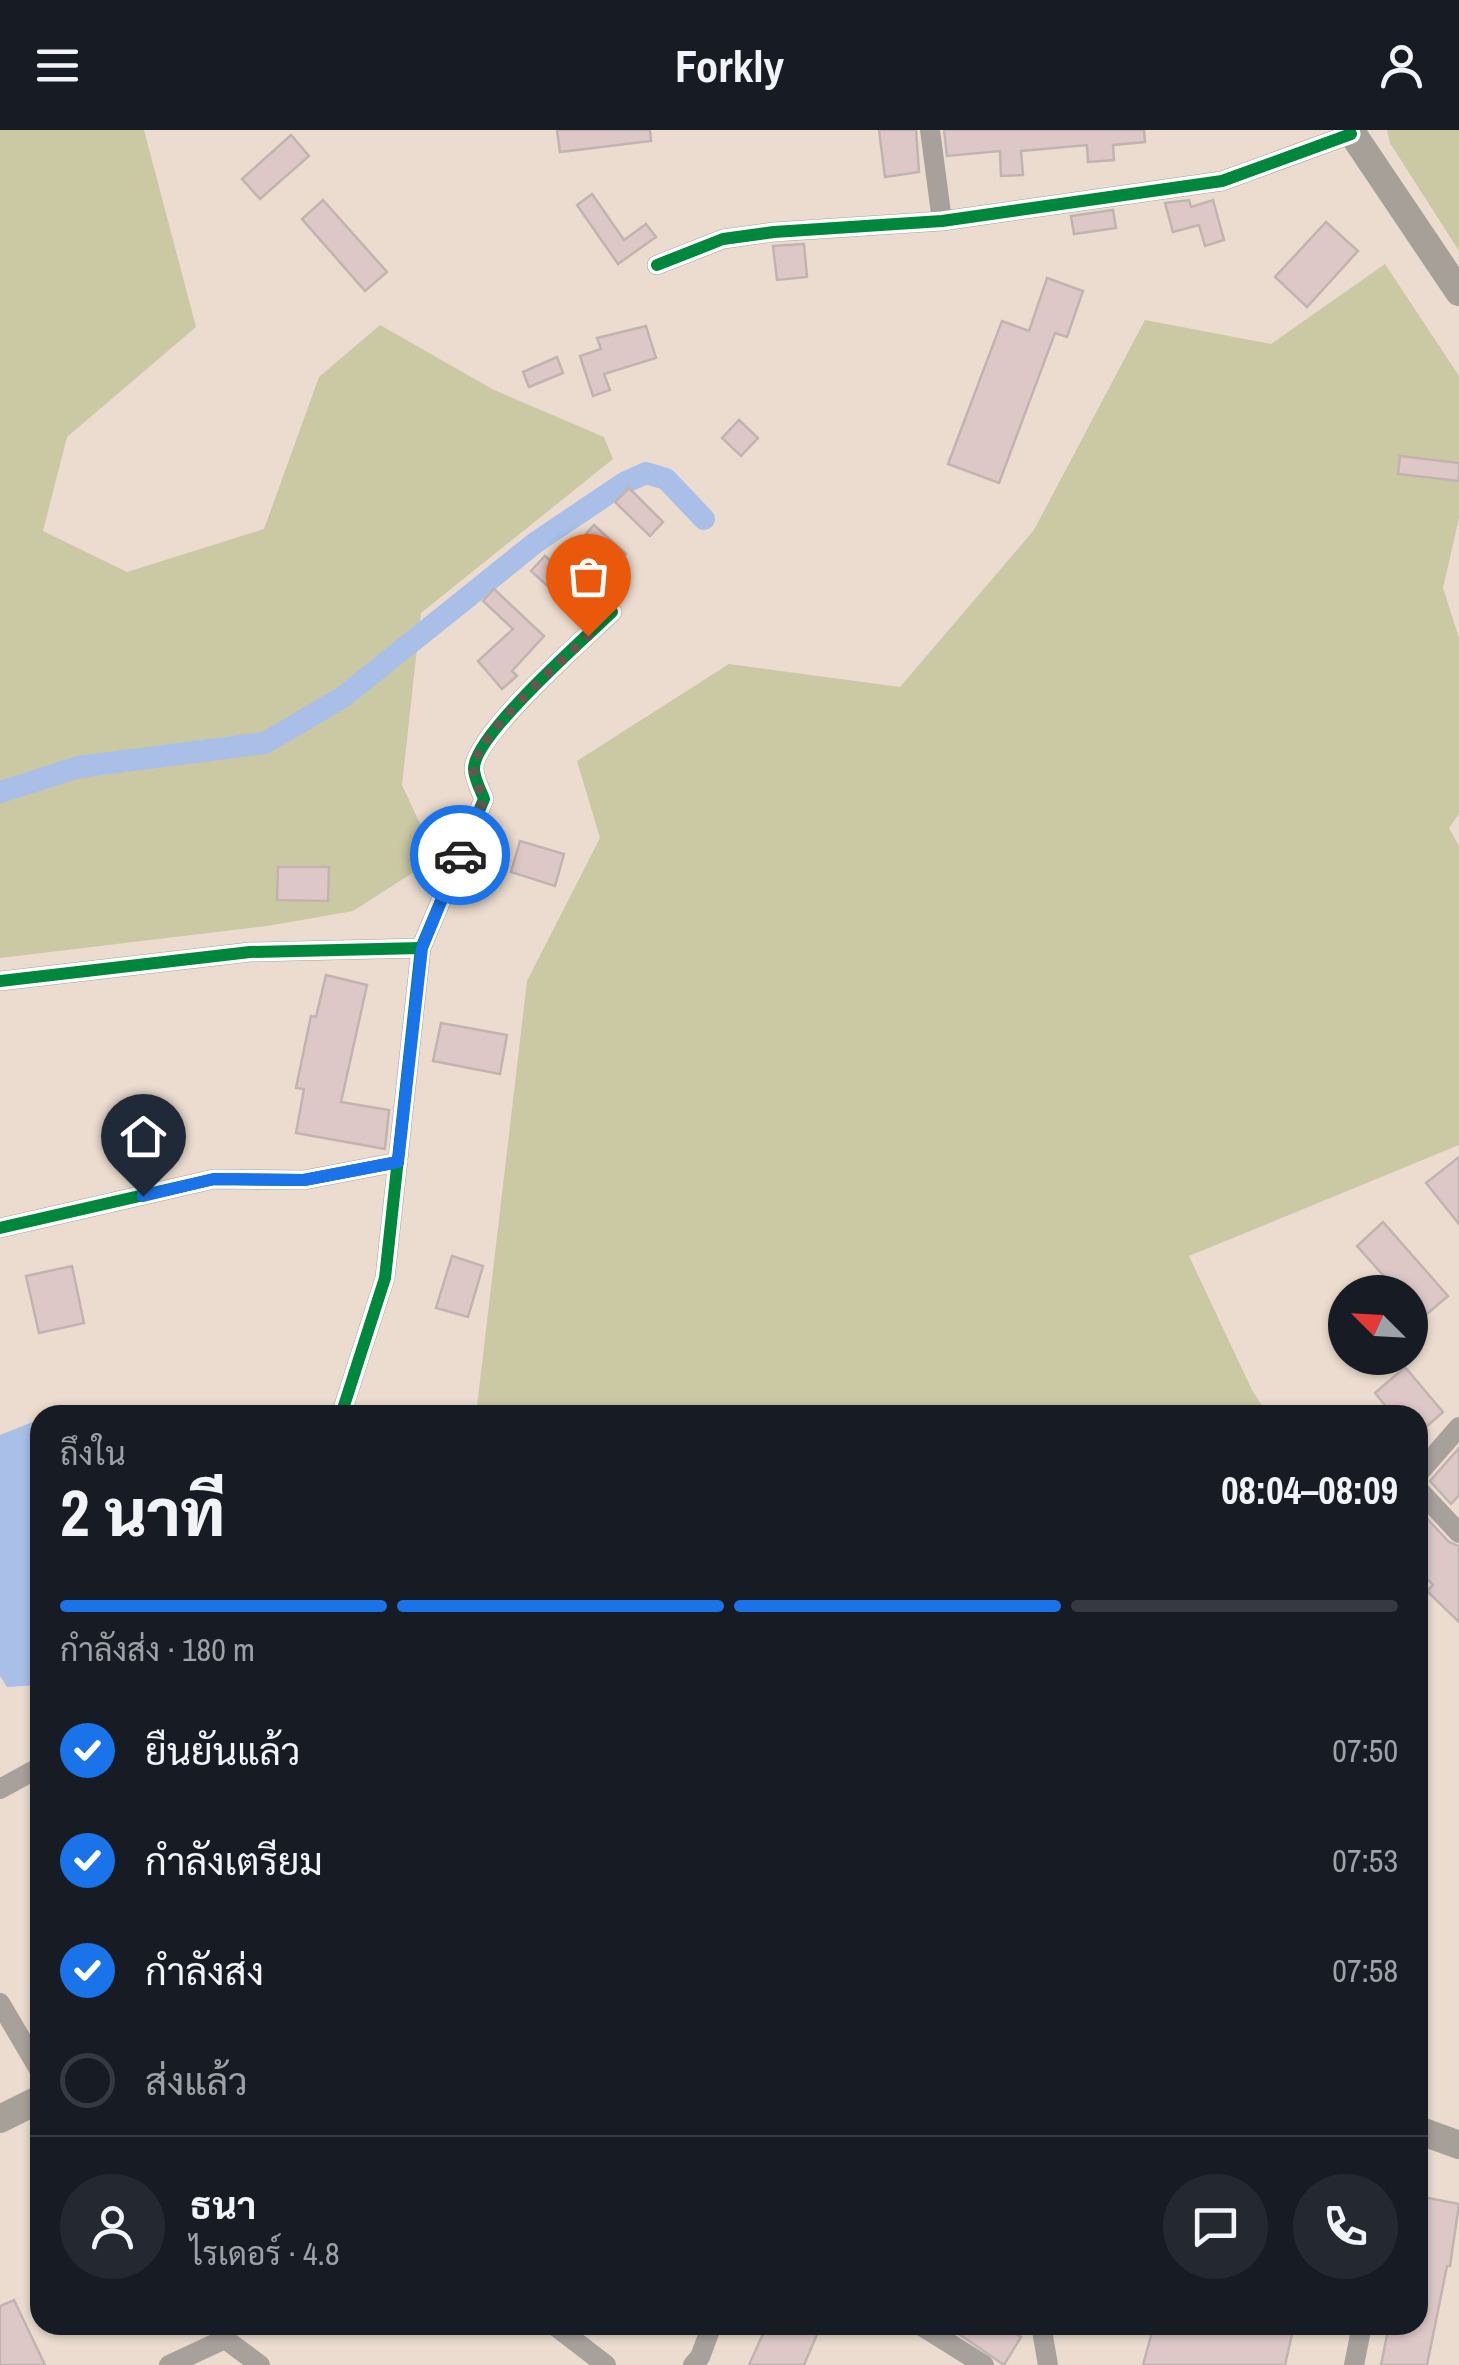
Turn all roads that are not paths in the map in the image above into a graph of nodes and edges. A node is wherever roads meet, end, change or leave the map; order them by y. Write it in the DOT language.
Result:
graph roads {
  1 [pos="930,130"];
  2 [pos="1351,132"];
  3 [pos="942,221"];
  4 [pos="657,265"];
  5 [pos="1459,292"];
  6 [pos="612,612"];
  7 [pos="422,948"];
  8 [pos="0,981"];
  9 [pos="398,1162"];
  10 [pos="0,1228"];
  11 [pos="344,1405"];
  12 [pos="1459,1427"];
  13 [pos="1428,1463"];
  14 [pos="1428,1500"];
  15 [pos="1459,1533"];
  16 [pos="30,1772"];
  17 [pos="0,1789"];
  18 [pos="0,2003"];
  19 [pos="30,2053"];
  20 [pos="30,2104"];
  21 [pos="0,2119"];
  22 [pos="1428,2133"];
  23 [pos="1459,2144"];
  24 [pos="217,2335"];
  25 [pos="225,2335"];
  26 [pos="567,2335"];
  27 [pos="708,2335"];
  28 [pos="936,2335"];
  29 [pos="1043,2335"];
  30 [pos="1360,2335"];
  31 [pos="169,2365"];
  32 [pos="260,2365"];
  33 [pos="606,2365"];
  34 [pos="693,2365"];
  35 [pos="984,2365"];
  36 [pos="1048,2365"];
  37 [pos="1354,2365"];
  1 -- 3 [label="street"];
  2 -- 3 [label="street"];
  2 -- 5 [label="street"];
  3 -- 4 [label="street"];
  6 -- 7 [label="street"];
  7 -- 8 [label="street"];
  7 -- 9 [label="street"];
  9 -- 10 [label="street"];
  9 -- 11 [label="street"];
  12 -- 13 [label="street"];
  14 -- 15 [label="street"];
  16 -- 17 [label="street"];
  18 -- 19 [label="street"];
  20 -- 21 [label="street"];
  22 -- 23 [label="street"];
  24 -- 31 [label="street"];
  25 -- 32 [label="street"];
  26 -- 33 [label="street"];
  27 -- 34 [label="street"];
  28 -- 35 [label="street"];
  29 -- 36 [label="street"];
  30 -- 37 [label="street"];
}
